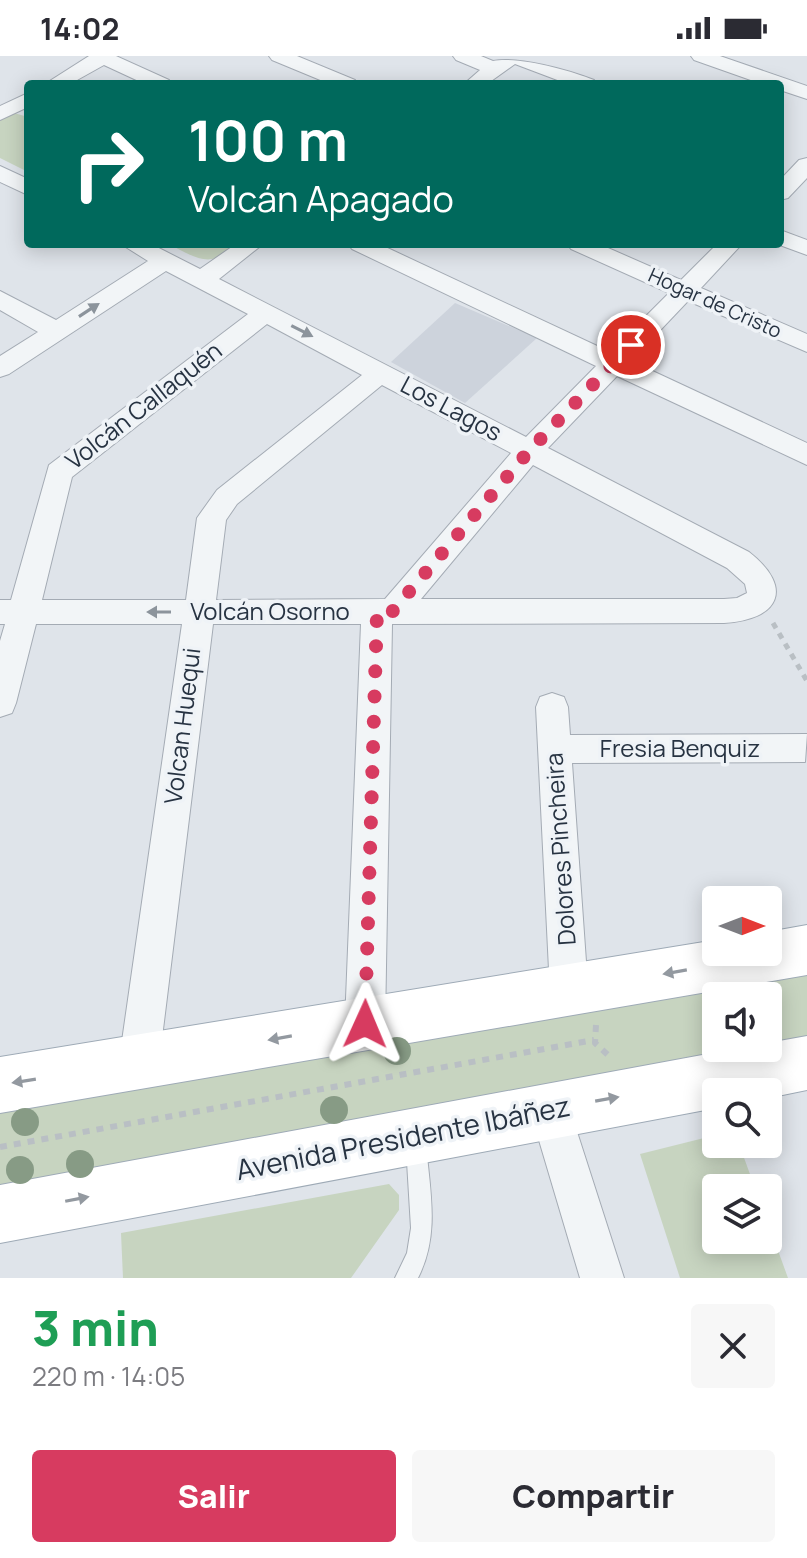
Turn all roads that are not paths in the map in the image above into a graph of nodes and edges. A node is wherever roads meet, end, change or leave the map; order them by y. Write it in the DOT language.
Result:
graph roads {
  1 [pos="279,56"];
  2 [pos="463,56"];
  3 [pos="513,56"];
  4 [pos="701,56"];
  5 [pos="103,57"];
  6 [pos="496,69"];
  7 [pos="62,80"];
  8 [pos="153,80"];
  9 [pos="338,80"];
  10 [pos="480,80"];
  11 [pos="576,80"];
  12 [pos="770,80"];
  13 [pos="784,85"];
  14 [pos="807,93"];
  15 [pos="784,157"];
  16 [pos="807,166"];
  17 [pos="0,173"];
  18 [pos="24,186"];
  19 [pos="784,189"];
  20 [pos="784,239"];
  21 [pos="141,248"];
  22 [pos="245,248"];
  23 [pos="368,248"];
  24 [pos="588,248"];
  25 [pos="726,248"];
  26 [pos="807,248"];
  27 [pos="165,261"];
  28 [pos="201,280"];
  29 [pos="685,290"];
  30 [pos="0,299"];
  31 [pos="266,313"];
  32 [pos="55,331"];
  33 [pos="807,344"];
  34 [pos="613,364"];
  35 [pos="0,368"];
  36 [pos="382,372"];
  37 [pos="529,451"];
  38 [pos="807,455"];
  39 [pos="759,594"];
  40 [pos="11,612"];
  41 [pos="198,612"];
  42 [pos="384,612"];
  43 [pos="0,703"];
  44 [pos="552,707"];
  45 [pos="805,748"];
  46 [pos="555,749"];
  47 [pos="807,950"];
  48 [pos="569,990"];
  49 [pos="365,1024"];
  50 [pos="139,1062"];
  51 [pos="807,1063"];
  52 [pos="0,1085"];
  53 [pos="550,1110"];
  54 [pos="414,1136"];
  55 [pos="0,1214"];
  56 [pos="406,1278"];
  57 [pos="602,1278"];
  1 -- 9 [label="street"];
  2 -- 6 [label="street"];
  3 -- 6 [label="street"];
  3 -- 11 [label="street"];
  4 -- 12 [label="street"];
  5 -- 7 [label="street"];
  5 -- 8 [label="street"];
  6 -- 10 [label="street"];
  13 -- 14 [label="street"];
  15 -- 16 [label="street"];
  16 -- 19 [label="street"];
  17 -- 18 [label="street"];
  20 -- 26 [label="street"];
  21 -- 27 [label="street, Los Lagos"];
  22 -- 28 [label="street"];
  23 -- 34 [label="street"];
  24 -- 29 [label="street, Hogar de Cristo"];
  25 -- 29 [label="street"];
  27 -- 28 [label="street, Los Lagos"];
  32 -- 27 [label="street, one-way"];
  28 -- 31 [label="street, Los Lagos"];
  29 -- 33 [label="street, Hogar de Cristo"];
  29 -- 34 [label="street"];
  30 -- 32 [label="street"];
  31 -- 36 [label="street, Los Lagos, one-way"];
  31 -- 40 [label="street, Volcán Callaquén"];
  32 -- 35 [label="street"];
  34 -- 37 [label="street"];
  34 -- 38 [label="street"];
  36 -- 37 [label="street, Los Lagos"];
  36 -- 41 [label="street, Volcan Huequi"];
  37 -- 39 [label="street, Los Lagos"];
  37 -- 42 [label="street"];
  39 -- 42 [label="street, Volcán Osorno"];
  41 -- 40 [label="street, Volcán Osorno, one-way"];
  40 -- 43 [label="street, Volcán Callaquén"];
  41 -- 42 [label="street, Volcán Osorno"];
  41 -- 50 [label="street, Volcan Huequi"];
  42 -- 49 [label="street"];
  44 -- 46 [label="street, Dolores Pincheira"];
  45 -- 46 [label="street, Fresia Benquiz"];
  46 -- 48 [label="street, Dolores Pincheira"];
  47 -- 48 [label="main road, one-way"];
  48 -- 49 [label="main road"];
  49 -- 50 [label="main road, one-way"];
  50 -- 52 [label="main road, one-way"];
  53 -- 51 [label="main road, Avenida Presidente Ibáñez, one-way"];
  53 -- 54 [label="main road, Avenida Presidente Ibáñez"];
  53 -- 57 [label="street"];
  55 -- 54 [label="main road, Avenida Presidente Ibáñez, one-way"];
  54 -- 56 [label="lane"];
}
